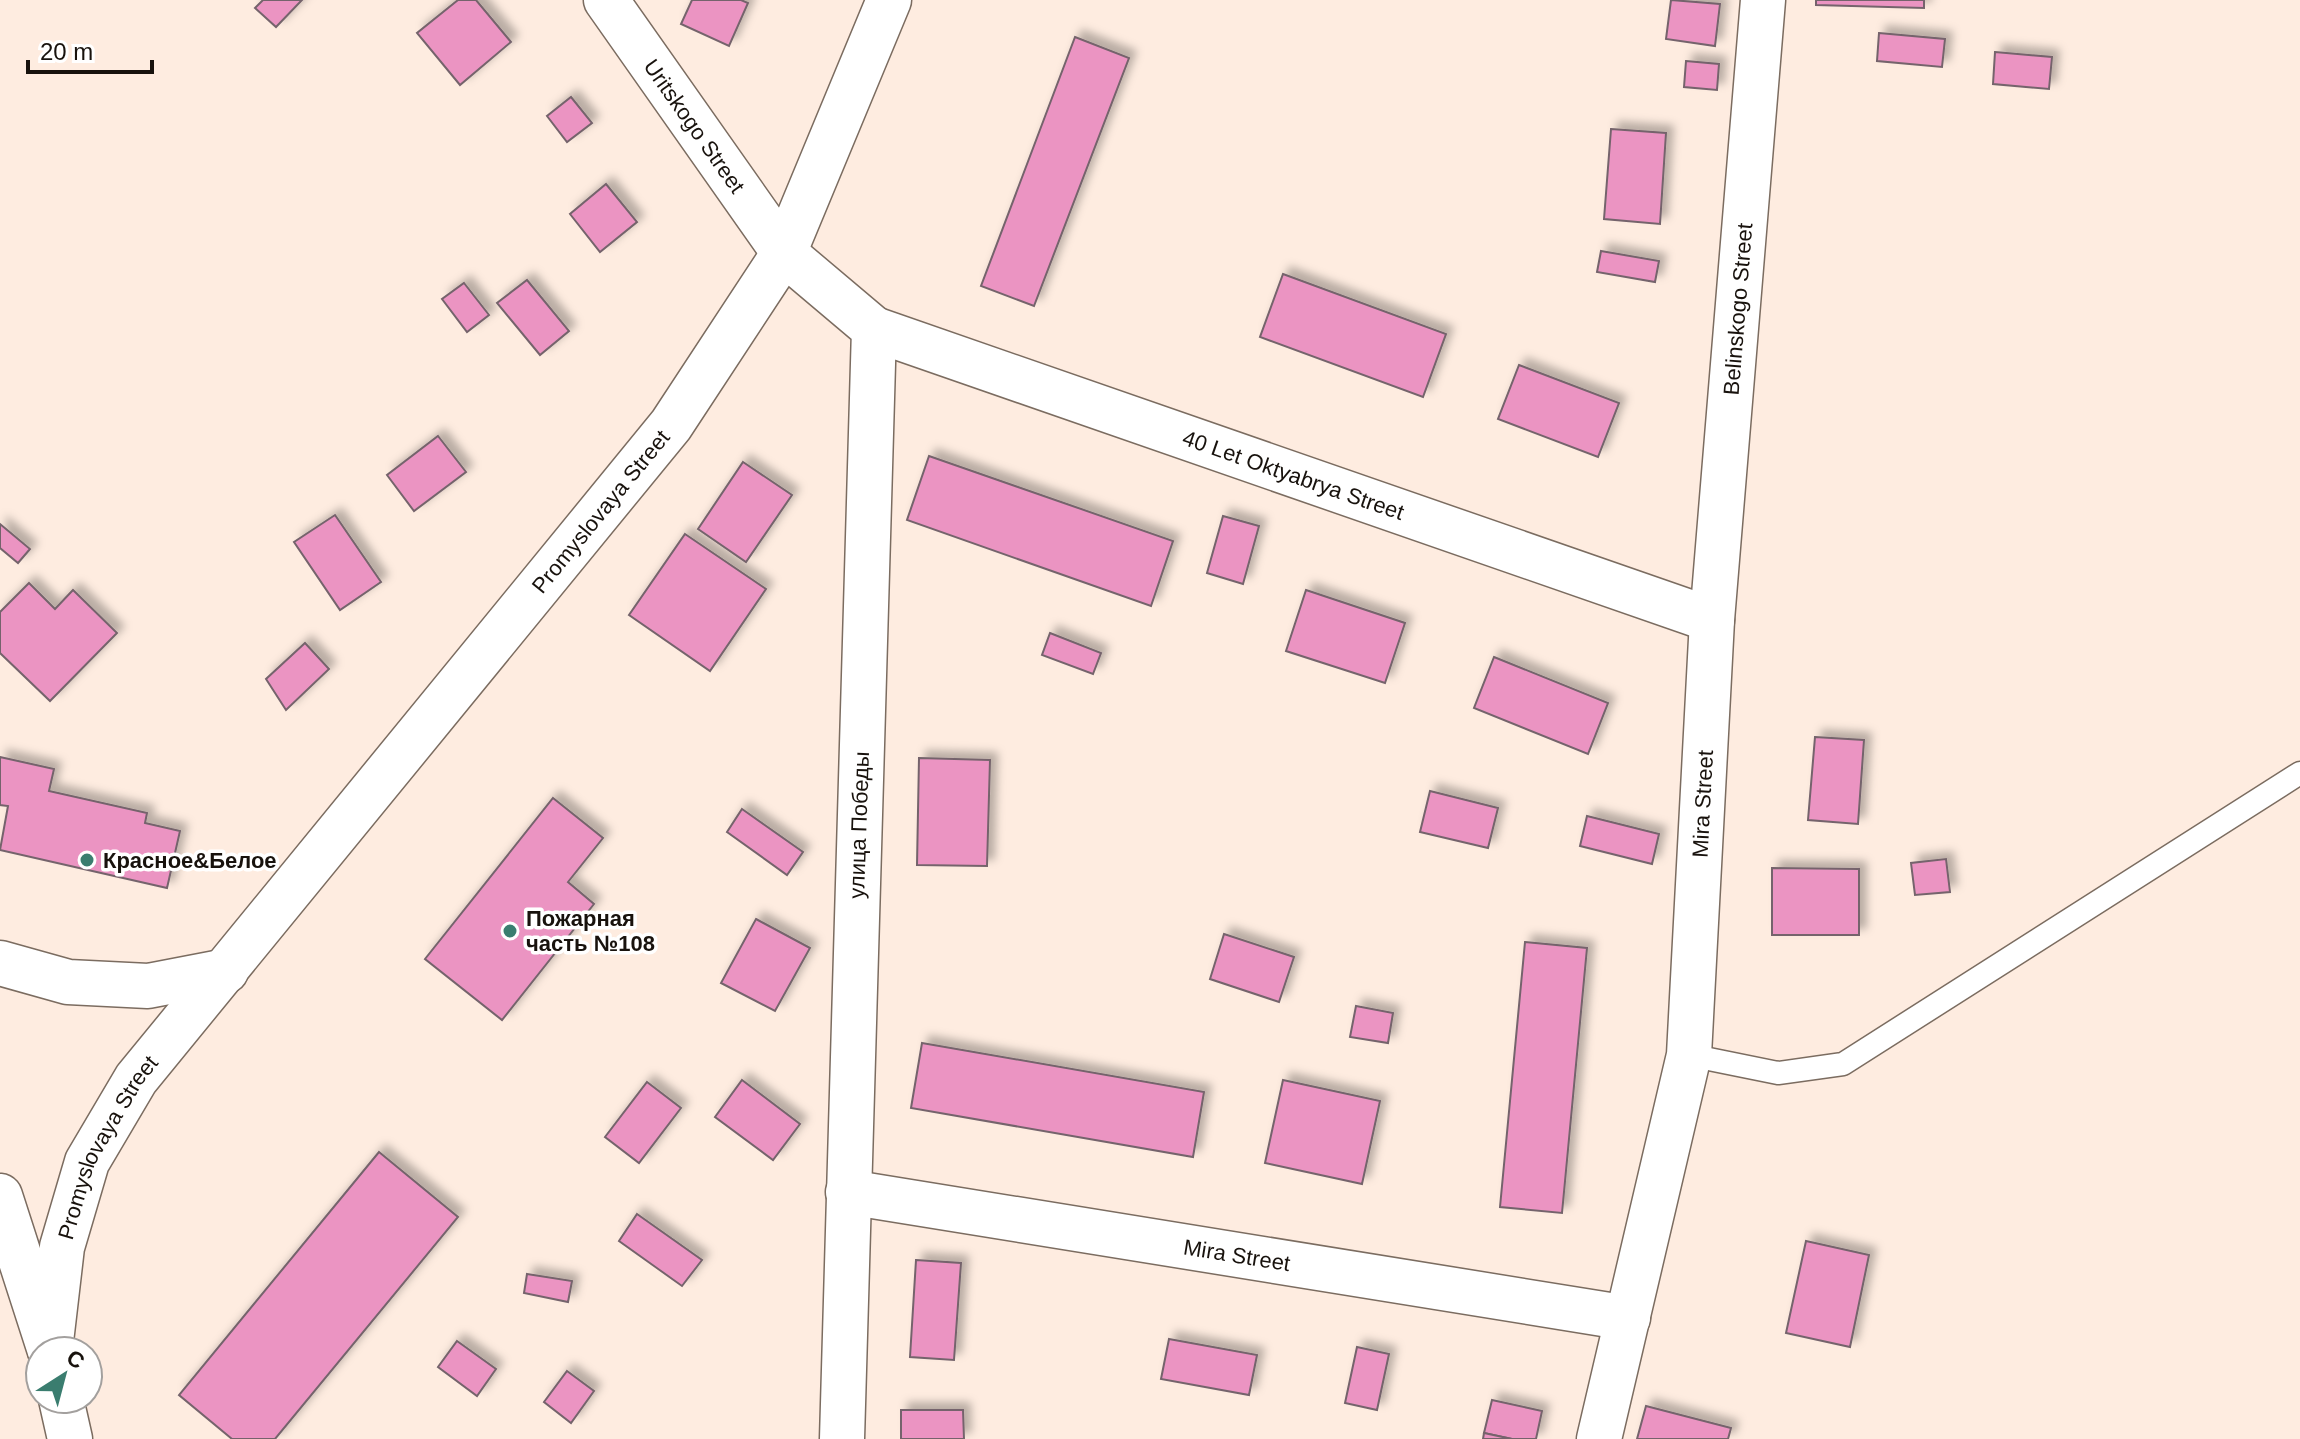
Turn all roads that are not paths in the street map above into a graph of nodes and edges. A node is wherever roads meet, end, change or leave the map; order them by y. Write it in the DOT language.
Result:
graph roads {
  1 [pos="606,0"];
  2 [pos="889,0"];
  3 [pos="1763,0"];
  4 [pos="784,253"];
  5 [pos="874,329"];
  6 [pos="1712,620"];
  7 [pos="2300,773"];
  8 [pos="0,963"];
  9 [pos="226,971"];
  10 [pos="1689,1055"];
  11 [pos="848,1192"];
  12 [pos="0,1196"];
  13 [pos="1628,1318"];
  14 [pos="45,1335"];
  15 [pos="52,1335"];
  16 [pos="65,1415"];
  17 [pos="70,1439"];
  18 [pos="842,1439"];
  19 [pos="1599,1439"];
  1 -- 4 [label="street, Uritskogo Street"];
  2 -- 4 [label="street, Promyslovaya Street"];
  3 -- 6 [label="street, Belinskogo Street"];
  4 -- 5 [label="street"];
  4 -- 9 [label="street, Promyslovaya Street"];
  5 -- 6 [label="street, 40 Let Oktyabrya Street"];
  5 -- 11 [label="street, улица Победы"];
  6 -- 10 [label="street, Mira Street"];
  7 -- 10 [label="lane"];
  8 -- 9 [label="street"];
  9 -- 15 [label="street, Promyslovaya Street"];
  10 -- 13 [label="street, Mira Street"];
  11 -- 13 [label="street, Mira Street"];
  11 -- 18 [label="street, улица Победы"];
  12 -- 14 [label="street"];
  13 -- 19 [label="street, Mira Street"];
  16 -- 17 [label="street"];
}
